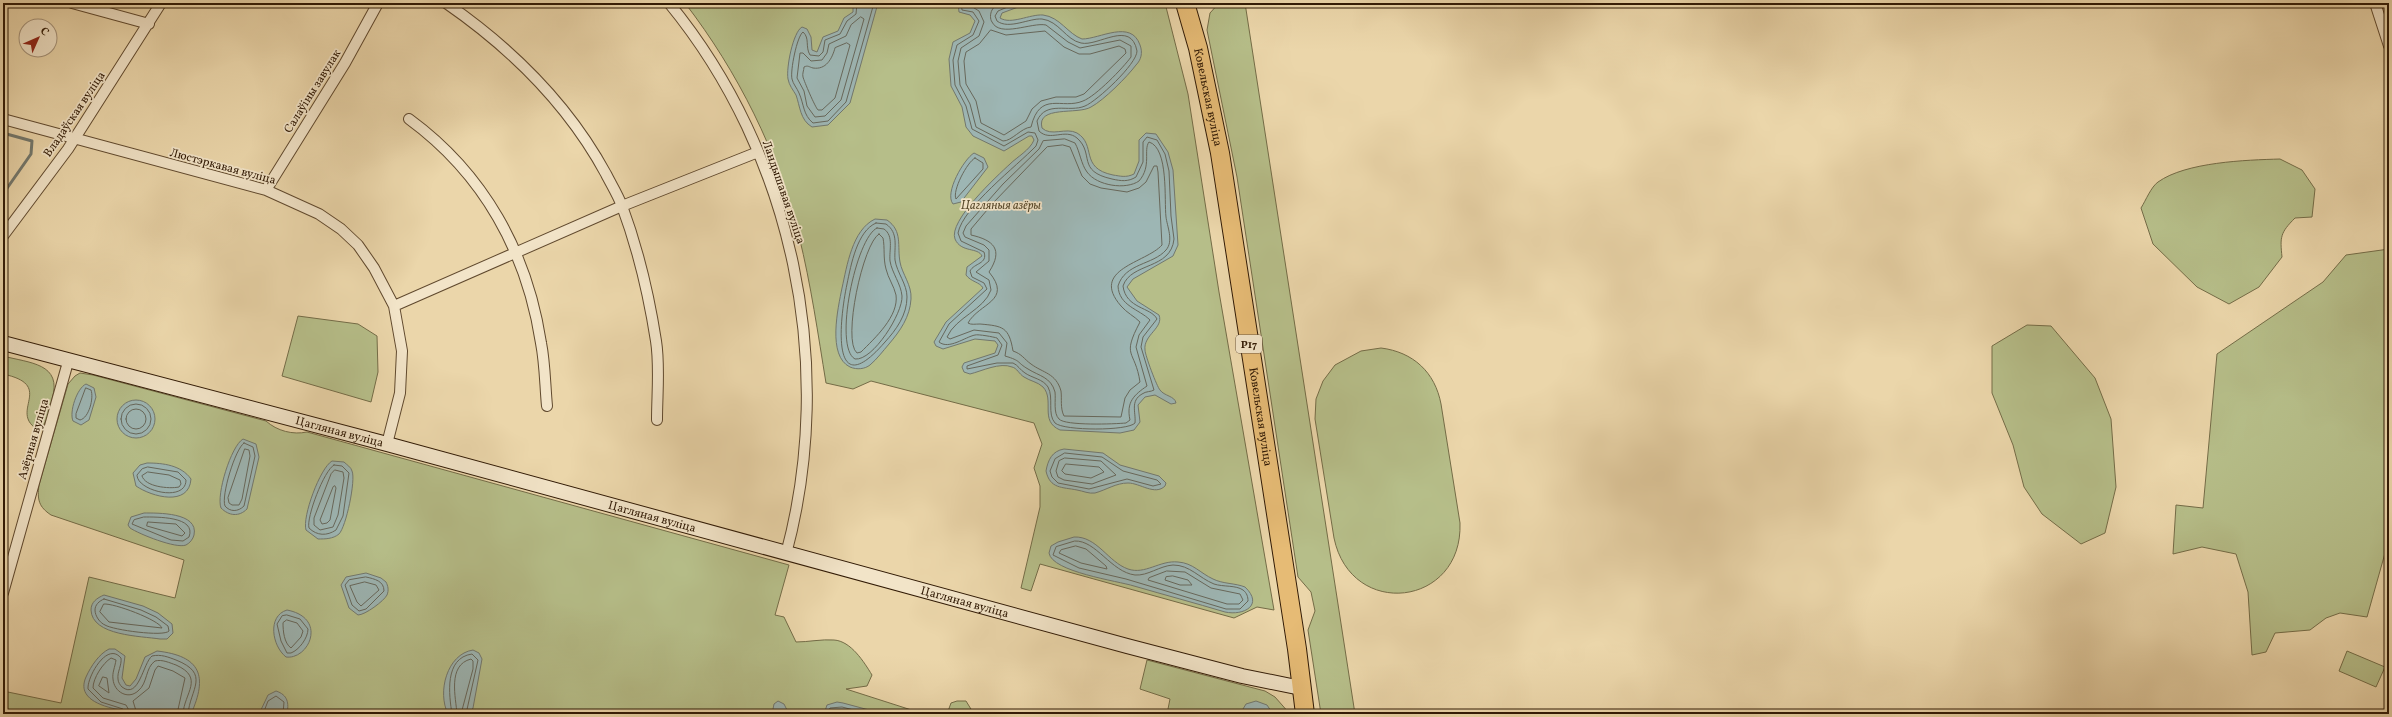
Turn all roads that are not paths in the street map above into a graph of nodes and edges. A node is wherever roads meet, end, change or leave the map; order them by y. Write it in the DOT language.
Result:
graph roads {
  1 [pos="72,3"];
  2 [pos="161,3"];
  3 [pos="378,3"];
  4 [pos="446,3"];
  5 [pos="669,3"];
  6 [pos="1186,3"];
  7 [pos="2375,3"];
  8 [pos="149,24"];
  9 [pos="2389,46"];
  10 [pos="3,119"];
  11 [pos="409,119"];
  12 [pos="75,138"];
  13 [pos="758,152"];
  14 [pos="266,190"];
  15 [pos="622,206"];
  16 [pos="3,236"];
  17 [pos="516,253"];
  18 [pos="394,306"];
  19 [pos="3,343"];
  20 [pos="68,362"];
  21 [pos="547,406"];
  22 [pos="657,420"];
  23 [pos="387,444"];
  24 [pos="786,554"];
  25 [pos="3,593"];
  26 [pos="1301,688"];
  27 [pos="1305,714"];
  1 -- 8 [label="street"];
  2 -- 8 [label="street, Владаўская вуліца"];
  3 -- 14 [label="street, Салаўіны завулак"];
  4 -- 15 [label="street"];
  5 -- 13 [label="street, Ландышавая вуліца"];
  6 -- 26 [label="highway, Ковельская вуліца / Р17"];
  7 -- 9 [label="street"];
  8 -- 12 [label="street, Владаўская вуліца"];
  10 -- 12 [label="street, Люстэркавая вуліца"];
  11 -- 17 [label="street"];
  12 -- 14 [label="street, Люстэркавая вуліца"];
  12 -- 16 [label="street, Владаўская вуліца"];
  13 -- 15 [label="street"];
  13 -- 24 [label="street, Ландышавая вуліца"];
  14 -- 18 [label="street, Люстэркавая вуліца"];
  15 -- 17 [label="street"];
  15 -- 22 [label="street"];
  17 -- 18 [label="street"];
  17 -- 21 [label="street"];
  18 -- 23 [label="street, Люстэркавая вуліца"];
  19 -- 20 [label="street, Цагляная вуліца"];
  20 -- 23 [label="street, Цагляная вуліца"];
  20 -- 25 [label="street, Азёрная вуліца"];
  23 -- 24 [label="street, Цагляная вуліца"];
  24 -- 26 [label="street, Цагляная вуліца"];
  26 -- 27 [label="highway, Ковельская вуліца / Р17"];
}
